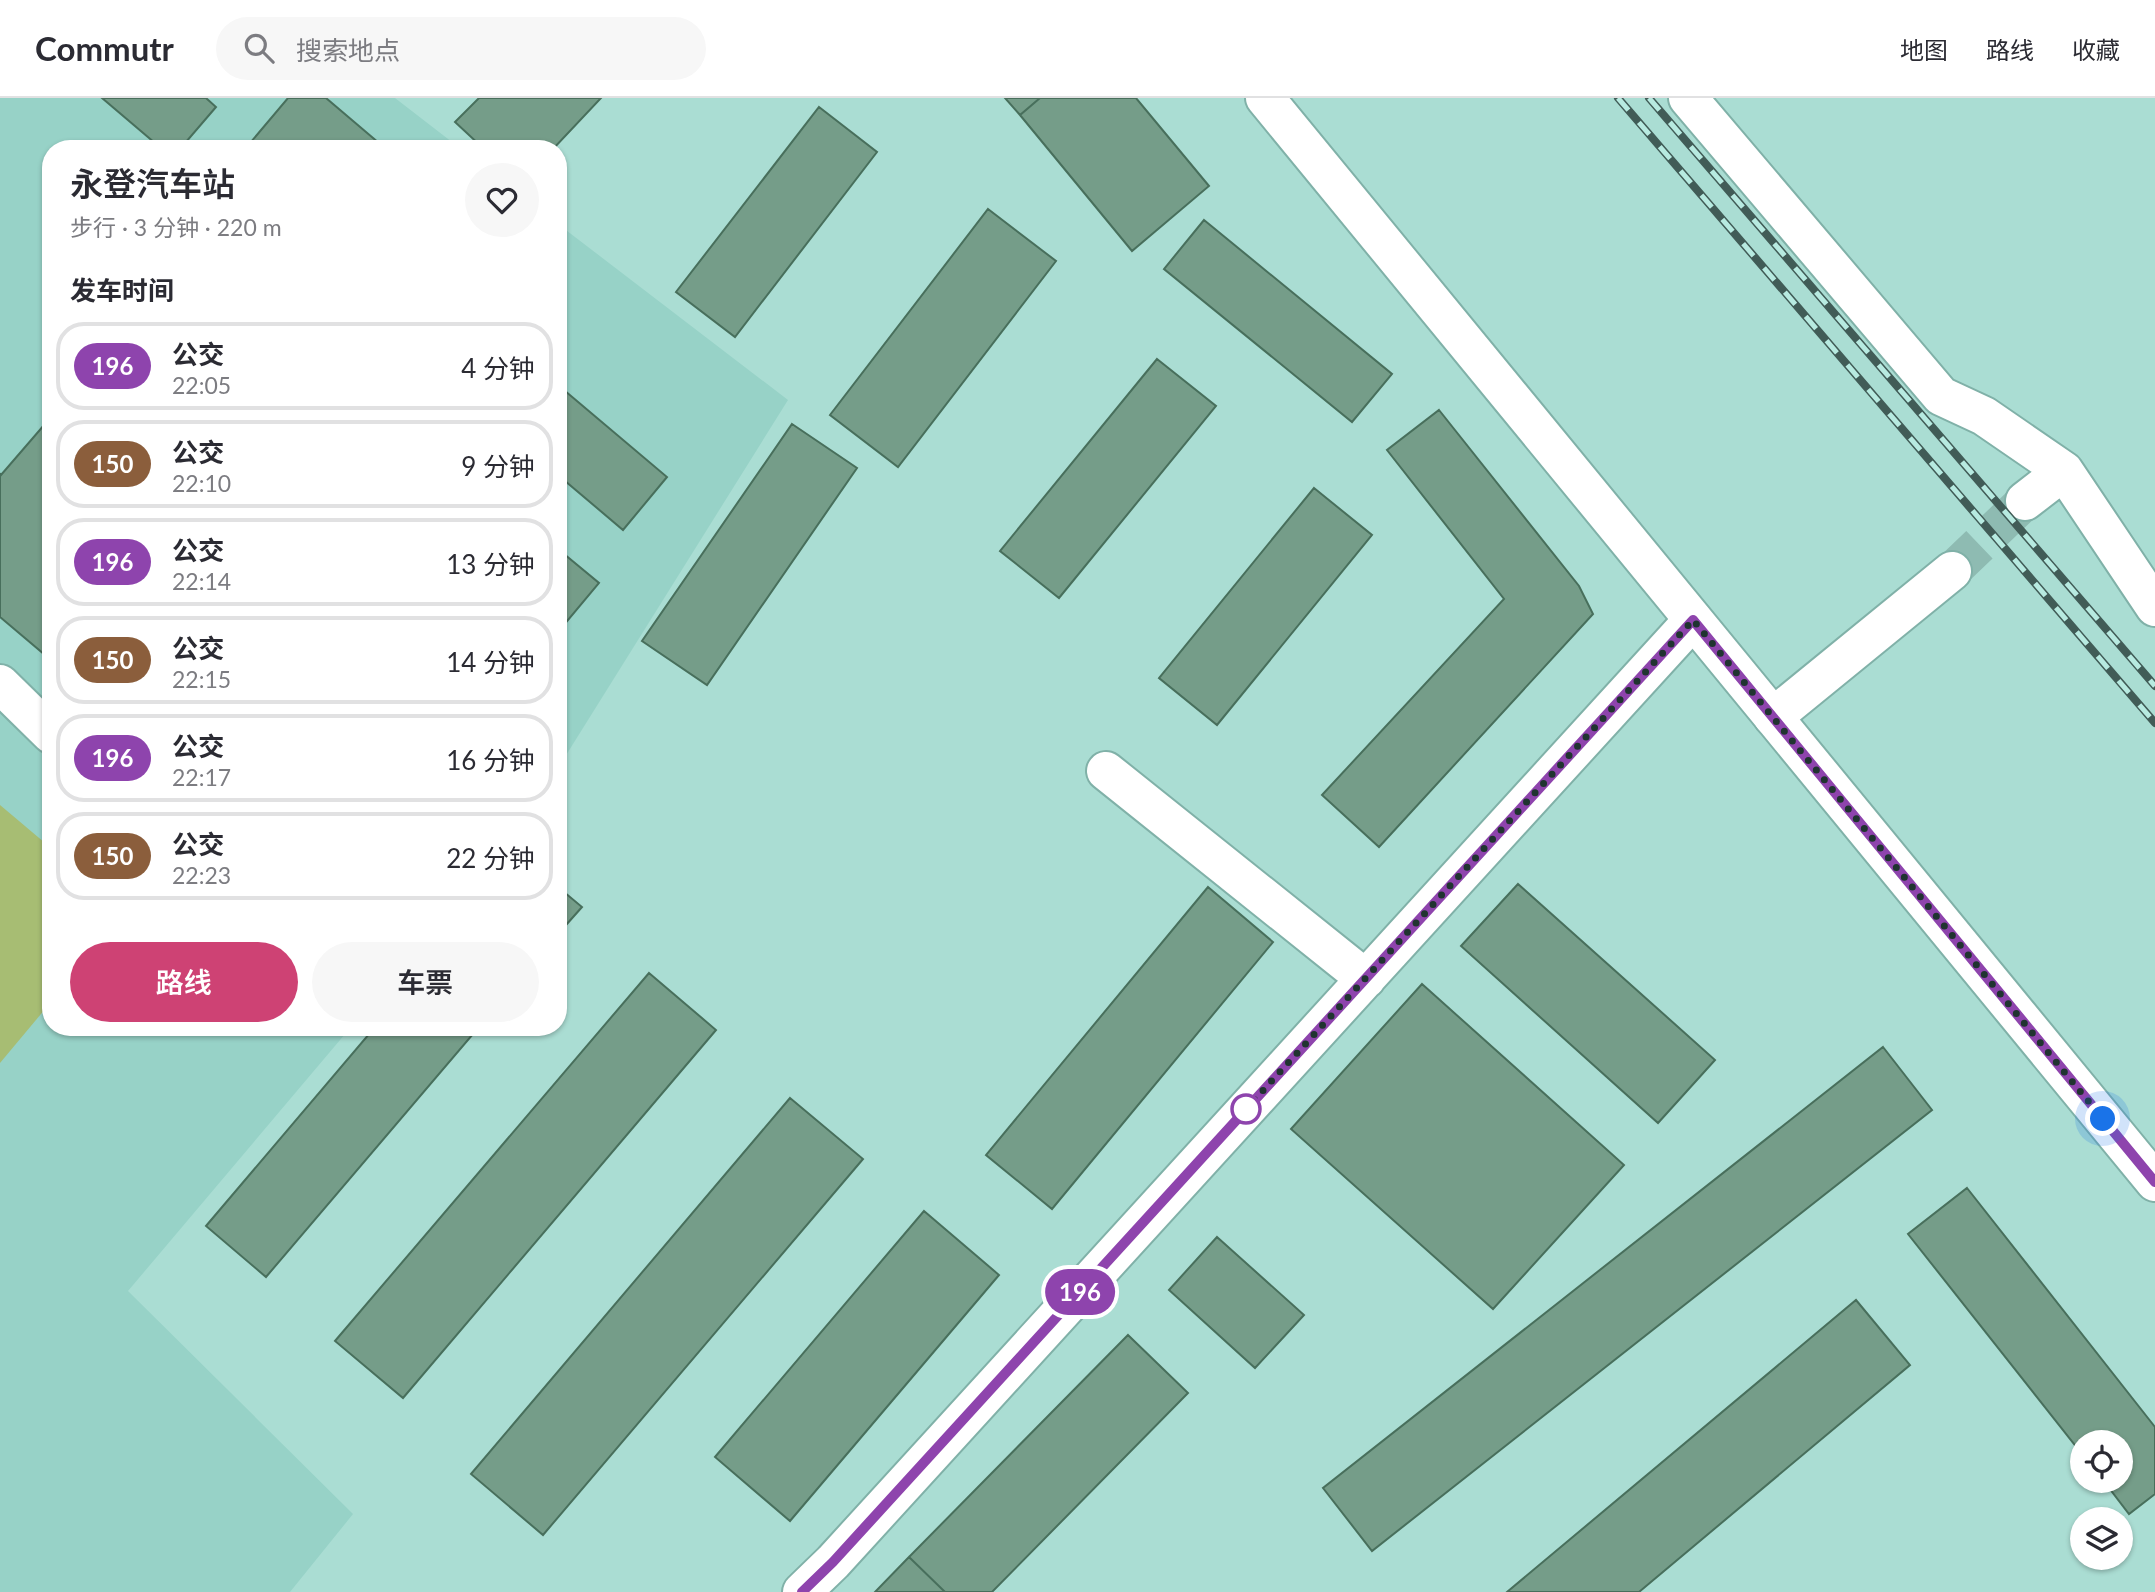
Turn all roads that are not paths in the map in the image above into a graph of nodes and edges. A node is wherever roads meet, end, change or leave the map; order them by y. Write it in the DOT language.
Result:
graph roads {
  1 [pos="1265,98"];
  2 [pos="1688,98"];
  3 [pos="2064,471"];
  4 [pos="2025,501"];
  5 [pos="1952,571"];
  6 [pos="2155,607"];
  7 [pos="1693,620"];
  8 [pos="0,684"];
  9 [pos="1773,717"];
  10 [pos="42,725"];
  11 [pos="1106,771"];
  12 [pos="1366,979"];
  13 [pos="2155,1182"];
  14 [pos="802,1592"];
  1 -- 7 [label="street"];
  2 -- 3 [label="street"];
  3 -- 4 [label="street"];
  3 -- 6 [label="street"];
  5 -- 9 [label="street"];
  7 -- 9 [label="street"];
  7 -- 12 [label="street"];
  8 -- 10 [label="street"];
  9 -- 13 [label="street"];
  11 -- 12 [label="street"];
  12 -- 14 [label="street"];
}
